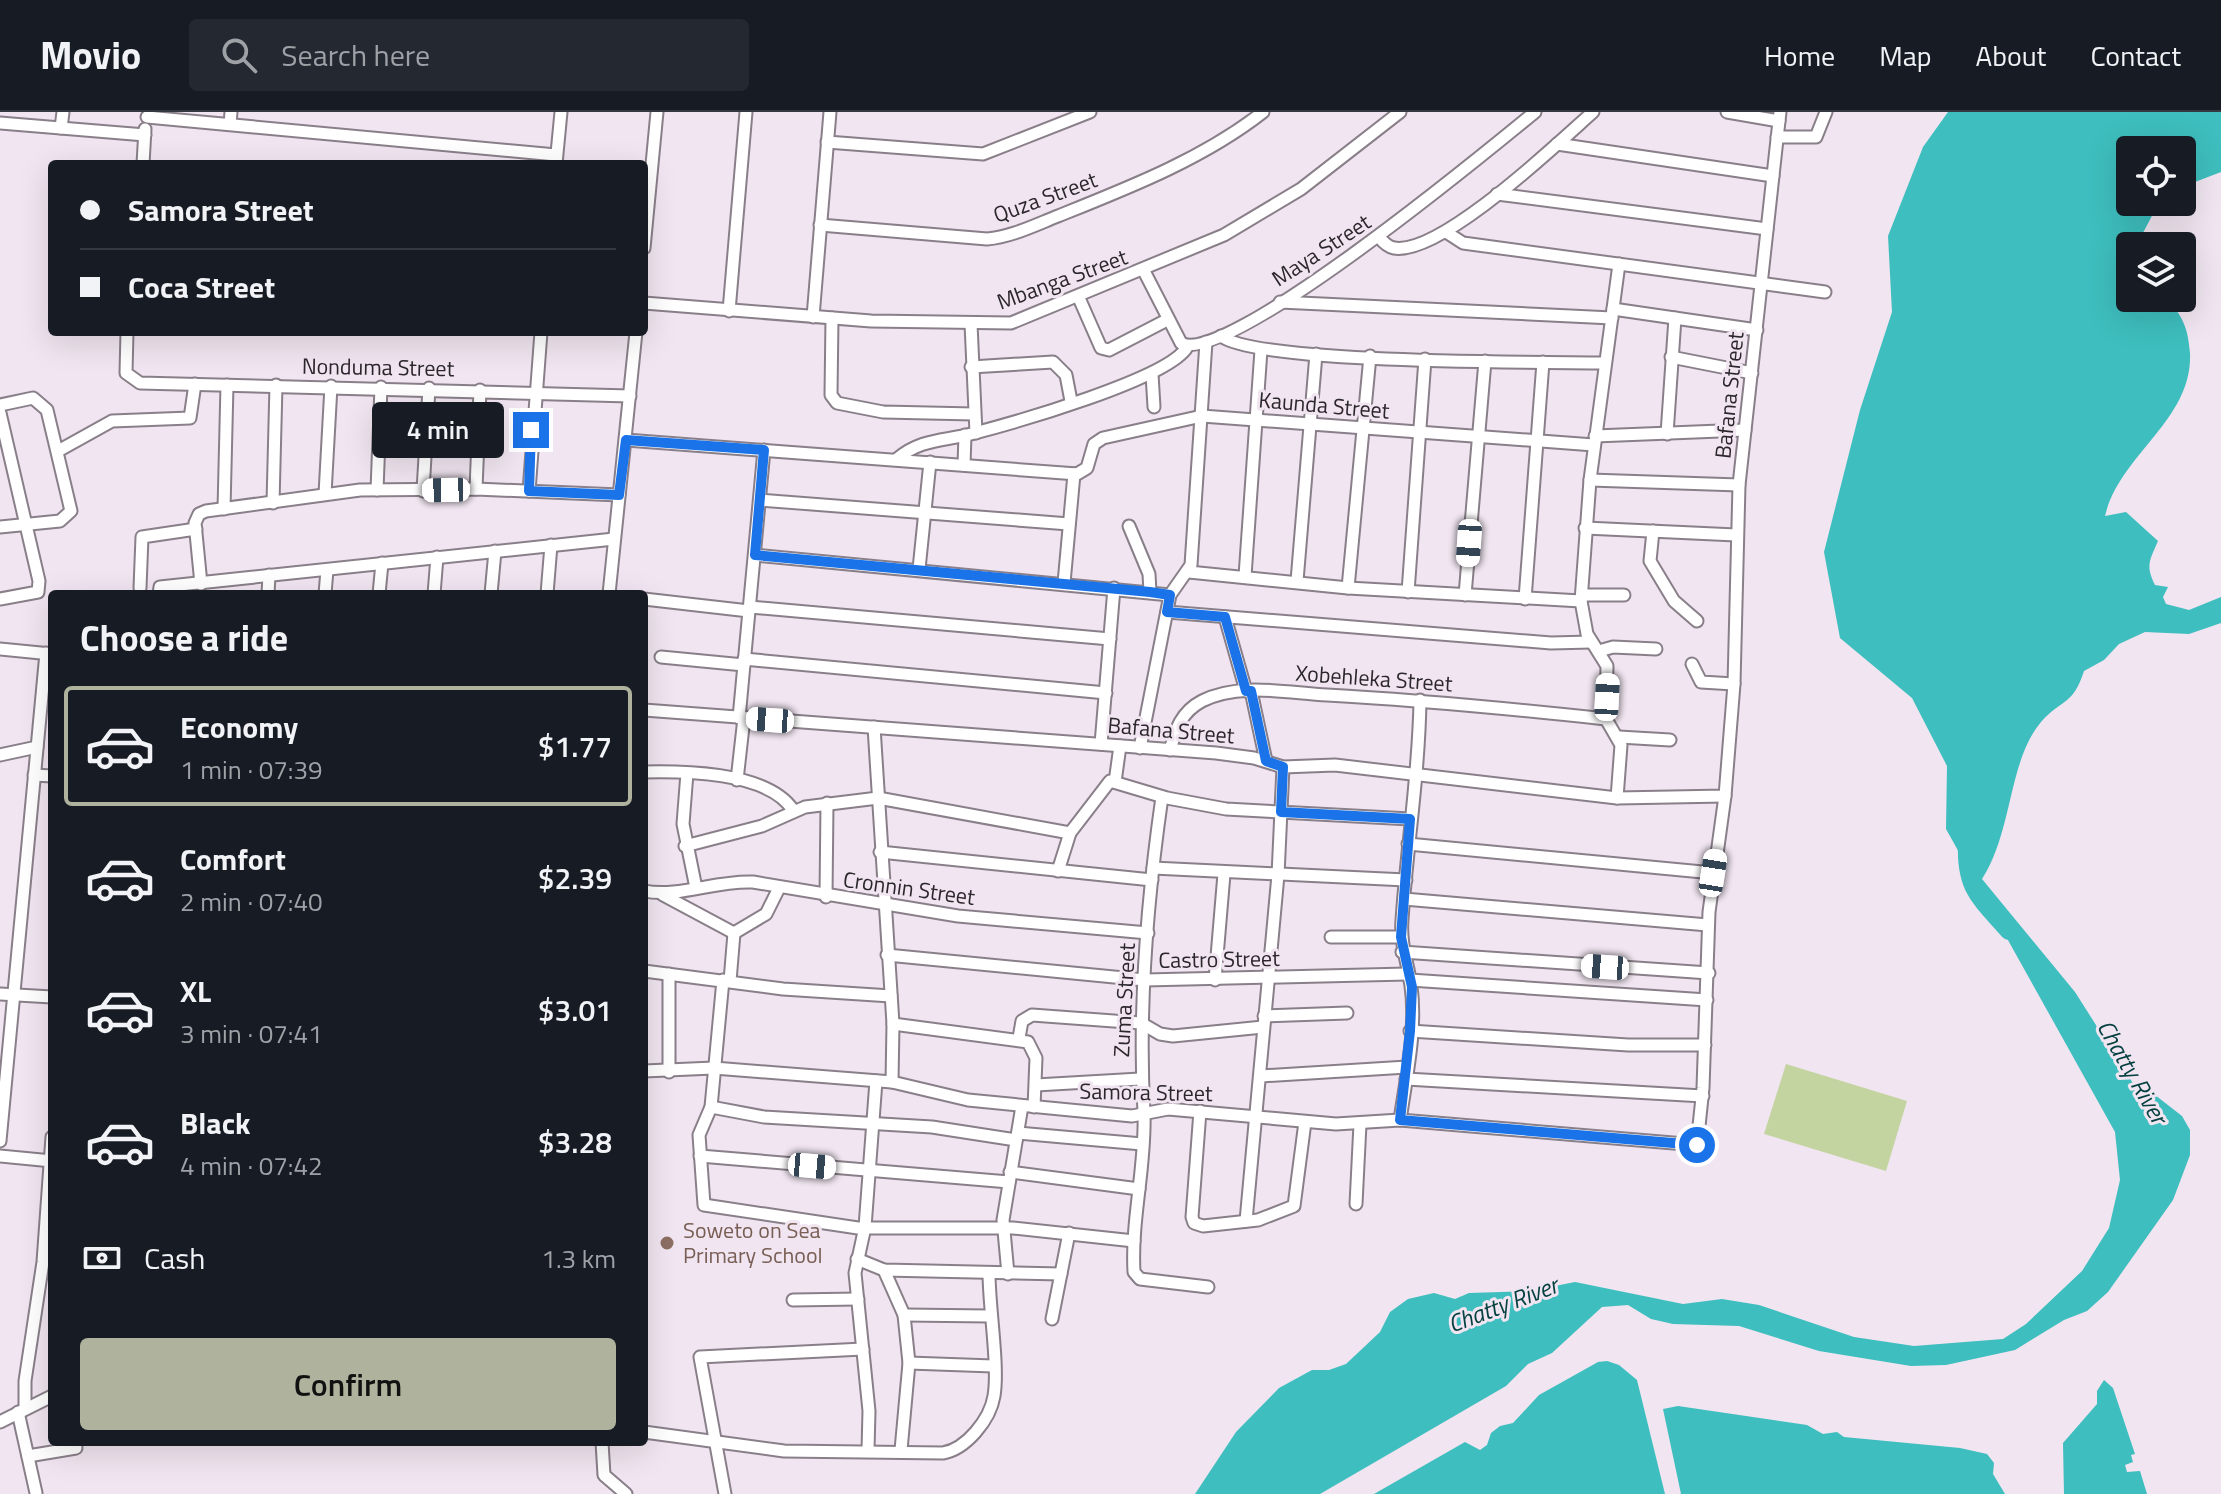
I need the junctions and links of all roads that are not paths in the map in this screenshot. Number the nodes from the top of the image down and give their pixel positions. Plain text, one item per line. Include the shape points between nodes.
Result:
1 (63, 112) edge
2 (561, 112) edge
3 (657, 112) edge
4 (746, 112) edge
5 (830, 112) edge
6 (1090, 112) edge
7 (1263, 112) edge
8 (1399, 112) edge
9 (1535, 112) edge
10 (1593, 112) edge
11 (1727, 112) edge
12 (1826, 112) edge
13 (147, 115) edge
14 (1779, 116) edge
15 (230, 118) edge
16 (0, 123) edge
17 (61, 128) junction
18 (145, 135) junction
19 (1777, 137) junction
20 (827, 142) junction
21 (1557, 144) junction
22 (556, 159) edge
23 (143, 160) edge
24 (1773, 176) junction
25 (1497, 194) junction
26 (648, 206) edge
27 (820, 225) junction
28 (1767, 229) junction
29 (1446, 232) junction
30 (1379, 237) junction
31 (1619, 264) junction
32 (1144, 271) junction
33 (1761, 285) junction
34 (1825, 292) dead end
35 (1079, 298) junction
36 (1280, 302) junction
37 (648, 303) edge
38 (729, 311) junction
39 (1613, 314) junction
40 (813, 317) junction
41 (832, 318) junction
42 (1675, 318) junction
43 (1167, 320) junction
44 (971, 324) junction
45 (1757, 330) junction
46 (127, 336) edge
47 (541, 336) edge
48 (636, 336) edge
49 (1221, 336) junction
50 (1206, 342) junction
51 (1187, 347) junction
52 (1261, 350) junction
53 (1316, 354) junction
54 (1370, 356) junction
55 (1671, 357) junction
56 (1425, 359) junction
57 (1485, 361) junction
58 (1543, 362) junction
59 (1603, 363) junction
60 (971, 367) junction
61 (1752, 373) junction
62 (1152, 374) junction
63 (195, 384) junction
64 (227, 385) junction
65 (276, 385) junction
66 (331, 386) junction
67 (381, 387) junction
68 (429, 388) junction
69 (480, 390) junction
70 (535, 392) junction
71 (630, 396) junction
72 (1071, 401) junction
73 (0, 405) edge
74 (1154, 407) dead end
75 (0, 413) edge
76 (974, 414) junction
77 (1202, 416) junction
78 (1257, 420) junction
79 (1309, 423) junction
80 (1364, 428) junction
81 (1745, 430) junction
82 (1420, 433) junction
83 (970, 434) junction
84 (1667, 434) junction
85 (1477, 437) junction
86 (626, 440) junction
87 (1536, 441) junction
88 (1594, 441) junction
89 (764, 450) junction
90 (58, 451) junction
91 (897, 459) junction
92 (930, 462) junction
93 (964, 465) junction
94 (1074, 474) junction
95 (1590, 480) junction
96 (1739, 485) junction
97 (476, 489) junction
98 (377, 490) junction
99 (423, 491) junction
100 (529, 491) junction
101 (325, 494) junction
102 (619, 495) junction
103 (760, 500) junction
104 (273, 503) junction
105 (224, 509) junction
106 (925, 515) junction
107 (197, 522) junction
108 (25, 523) junction
109 (1069, 524) junction
110 (1129, 526) dead end
111 (0, 527) edge
112 (1585, 528) junction
113 (1653, 531) junction
114 (1736, 535) junction
115 (614, 539) junction
116 (551, 545) junction
117 (495, 551) junction
118 (755, 555) junction
119 (437, 557) junction
120 (382, 563) junction
121 (919, 569) junction
122 (327, 570) junction
123 (1189, 572) junction
124 (269, 575) junction
125 (1245, 576) junction
126 (1297, 581) junction
127 (1064, 583) junction
128 (208, 587) edge
129 (140, 588) dead end
130 (1114, 588) junction
131 (1348, 588) junction
132 (160, 590) edge
133 (268, 590) edge
134 (325, 590) edge
135 (379, 590) edge
136 (434, 590) edge
137 (491, 590) edge
138 (547, 590) edge
139 (609, 590) edge
140 (1150, 592) junction
141 (1408, 592) junction
142 (1170, 595) junction
143 (1465, 595) junction
144 (1624, 595) dead end
145 (1582, 598) junction
146 (0, 599) edge
147 (648, 599) edge
148 (1525, 599) junction
149 (750, 609) junction
150 (1167, 612) junction
151 (1225, 617) junction
152 (1697, 621) dead end
153 (1110, 639) junction
154 (1595, 646) junction
155 (0, 649) edge
156 (1656, 649) dead end
157 (48, 654) edge
158 (661, 657) dead end
159 (48, 662) edge
160 (744, 662) junction
161 (1692, 664) dead end
162 (1734, 684) junction
163 (1248, 691) junction
164 (1106, 693) junction
165 (1420, 700) junction
166 (648, 710) edge
167 (741, 718) junction
168 (1606, 719) junction
169 (874, 727) junction
170 (1619, 737) junction
171 (1670, 740) dead end
172 (1101, 744) junction
173 (1120, 746) junction
174 (37, 747) junction
175 (1140, 748) junction
176 (1170, 750) junction
177 (0, 755) edge
178 (1266, 761) junction
179 (1283, 767) junction
180 (648, 772) edge
181 (687, 773) junction
182 (34, 775) junction
183 (48, 776) edge
184 (1418, 777) junction
185 (737, 780) junction
186 (1115, 782) junction
187 (1725, 796) junction
188 (1162, 797) junction
189 (878, 798) junction
190 (1617, 798) junction
191 (827, 803) junction
192 (793, 810) junction
193 (1281, 812) junction
194 (1410, 819) junction
195 (1070, 833) junction
196 (1408, 844) junction
197 (685, 846) junction
198 (880, 852) junction
199 (1058, 871) junction
200 (1713, 873) junction
201 (1152, 874) junction
202 (1224, 874) junction
203 (1278, 875) junction
204 (1406, 880) junction
205 (696, 888) junction
206 (779, 888) junction
207 (648, 892) edge
208 (663, 895) junction
209 (826, 897) junction
210 (1404, 899) junction
211 (885, 904) junction
212 (1708, 925) junction
213 (734, 933) junction
214 (1148, 933) junction
215 (1331, 937) dead end
216 (1401, 937) junction
217 (1402, 952) junction
218 (887, 955) junction
219 (648, 971) edge
220 (1709, 973) junction
221 (669, 974) junction
222 (1409, 977) junction
223 (1268, 979) junction
224 (726, 980) junction
225 (1145, 980) junction
226 (1215, 980) junction
227 (0, 994) edge
228 (15, 994) junction
229 (891, 996) junction
230 (48, 997) edge
231 (1707, 1000) junction
232 (1347, 1013) dead end
233 (1264, 1022) junction
234 (1141, 1023) junction
235 (893, 1024) junction
236 (1410, 1031) junction
237 (1019, 1038) junction
238 (1705, 1045) junction
239 (714, 1068) junction
240 (648, 1071) edge
241 (669, 1072) junction
242 (1406, 1073) junction
243 (1261, 1076) junction
244 (1140, 1079) junction
245 (876, 1081) junction
246 (892, 1082) junction
247 (1036, 1085) junction
248 (1703, 1096) junction
249 (1028, 1106) junction
250 (711, 1107) junction
251 (1200, 1111) junction
252 (1144, 1113) junction
253 (1256, 1117) junction
254 (1400, 1120) junction
255 (1305, 1122) junction
256 (1360, 1124) junction
257 (870, 1125) junction
258 (1017, 1136) junction
259 (0, 1141) edge
260 (1142, 1144) junction
261 (0, 1156) edge
262 (700, 1156) junction
263 (48, 1161) edge
264 (868, 1171) junction
265 (1010, 1177) junction
266 (1139, 1189) junction
267 (48, 1199) edge
268 (1356, 1204) dead end
269 (1246, 1221) junction
270 (865, 1227) junction
271 (1004, 1229) junction
272 (1069, 1233) junction
273 (1134, 1241) junction
274 (857, 1259) junction
275 (884, 1270) junction
276 (989, 1273) junction
277 (1008, 1274) junction
278 (1061, 1274) junction
279 (1208, 1287) dead end
280 (858, 1299) junction
281 (793, 1300) dead end
282 (904, 1315) junction
283 (989, 1316) junction
284 (1052, 1319) dead end
285 (863, 1349) junction
286 (909, 1363) junction
287 (993, 1366) junction
288 (48, 1398) edge
289 (22, 1410) junction
290 (0, 1422) edge
291 (648, 1433) edge
292 (713, 1443) junction
293 (76, 1446) edge
294 (602, 1446) edge
295 (868, 1450) junction
296 (901, 1450) junction
297 (28, 1456) junction
298 (36, 1493) edge
299 (626, 1494) edge
300 (725, 1494) edge

1 - 17 street
2 - 22 street
3 - 26 street
4 - 38 street
5 - 20 street
6 - 20 street via 983,154
7 - 27 street, Quza Street via 1180,162 1006,236
8 - 32 street, Mbanga Street via 1332,167 1254,218
9 - 30 street, Maya Street
10 - 21 street
11 - 14 street
12 - 19 street via 1816,137
13 - 15 street
13 - 18 street
14 - 19 street, Bafana Street
15 - 22 street
16 - 17 street
17 - 18 street
18 - 23 street
19 - 24 street, Bafana Street
20 - 27 street
21 - 24 street
21 - 25 street
24 - 28 street, Bafana Street
25 - 28 street
25 - 29 street
27 - 40 street
28 - 33 street, Bafana Street
29 - 30 street via 1399,248
29 - 31 street via 1463,243
30 - 36 street, Maya Street
31 - 33 street
31 - 39 street
32 - 35 street, Mbanga Street
32 - 43 street
33 - 34 street
33 - 45 street, Bafana Street
35 - 43 street via 1101,348 1109,350
35 - 44 street, Mbanga Street via 1011,323
36 - 39 street
36 - 49 street, Maya Street
37 - 38 street, Mbanga Street
38 - 40 street, Mbanga Street
39 - 42 street
39 - 59 street
40 - 41 street, Mbanga Street
41 - 44 street, Mbanga Street
41 - 76 street via 833,400 883,412
42 - 45 street
42 - 55 street
43 - 51 street
44 - 60 street
45 - 61 street, Bafana Street
46 - 63 street, Nonduma Street via 127,376 140,383
47 - 70 street
48 - 71 street
49 - 50 street, Maya Street
49 - 52 street
50 - 51 street, Maya Street
50 - 77 street
51 - 62 street via 1177,360
52 - 53 street
52 - 78 street
53 - 54 street
53 - 79 street
54 - 56 street
54 - 80 street
55 - 61 street
55 - 84 street
56 - 57 street
56 - 82 street
57 - 58 street
57 - 85 street
58 - 59 street
58 - 87 street
59 - 88 street
60 - 72 street via 1053,362 1066,375
60 - 76 street
61 - 81 street, Bafana Street
62 - 72 street
62 - 74 street
63 - 64 street, Nonduma Street
63 - 90 street via 190,418 112,421
64 - 65 street, Nonduma Street
64 - 105 street
65 - 66 street, Nonduma Street
65 - 104 street
66 - 67 street, Nonduma Street
66 - 101 street
67 - 68 street, Nonduma Street
67 - 98 street
68 - 69 street, Nonduma Street
68 - 99 street
69 - 70 street, Nonduma Street
69 - 97 street
70 - 71 street, Nonduma Street
70 - 100 street
71 - 86 street
72 - 83 street
73 - 90 street via 40,400
75 - 108 street
76 - 83 street
77 - 78 street, Kaunda Street
77 - 94 street, Kaunda Street via 1103,438 1094,444 1087,468
77 - 123 street
78 - 79 street, Kaunda Street
78 - 125 street
79 - 80 street, Kaunda Street
79 - 126 street
80 - 82 street, Kaunda Street
80 - 131 street
81 - 84 street, Kaunda Street
81 - 96 street, Bafana Street
82 - 85 street, Kaunda Street
82 - 141 street
83 - 91 street via 915,445
83 - 93 street
84 - 88 street, Kaunda Street
85 - 87 street, Kaunda Street
85 - 143 street
86 - 89 street
86 - 102 street
87 - 88 street, Kaunda Street
87 - 148 street
88 - 95 street
89 - 91 street
89 - 103 street
90 - 108 street via 69,515 60,521
91 - 92 street
92 - 93 street
92 - 106 street
93 - 94 street
94 - 109 street
95 - 96 street
95 - 112 street
96 - 114 street, Bafana Street
97 - 99 street
97 - 100 street
98 - 99 street
98 - 101 street
100 - 102 street
101 - 104 street
102 - 115 street
103 - 106 street
103 - 118 street
104 - 105 street
105 - 107 street
106 - 109 street
106 - 121 street
107 - 128 street
107 - 129 street via 142,537
108 - 111 street
108 - 146 street via 37,563 38,592
109 - 127 street
110 - 140 street via 1149,574
112 - 113 street
112 - 145 street
113 - 114 street
113 - 152 street via 1650,561 1674,601
114 - 162 street, Bafana Street
115 - 116 street
115 - 139 street
116 - 117 street
116 - 138 street
117 - 119 street
117 - 137 street
118 - 121 street
118 - 149 street
119 - 120 street
119 - 136 street
120 - 122 street
120 - 135 street
121 - 127 street
122 - 124 street
122 - 134 street
123 - 125 street
123 - 142 street
124 - 128 street
124 - 133 street
125 - 126 street
126 - 131 street
127 - 130 street
128 - 132 street
130 - 140 street
130 - 153 street
131 - 141 street
140 - 142 street
141 - 143 street
142 - 150 street
143 - 148 street
144 - 145 street
145 - 148 street
145 - 154 street
147 - 149 street
149 - 153 street
149 - 160 street
150 - 151 street
150 - 175 street
151 - 154 street
151 - 163 street
153 - 164 street
154 - 156 street
154 - 168 street via 1608,676
155 - 157 street
158 - 160 street
159 - 174 street
160 - 164 street
160 - 167 street
161 - 162 street via 1701,682
162 - 187 street, Bafana Street
163 - 165 street, Xobehleka Street
163 - 176 street, Xobehleka Street via 1214,696 1188,711
163 - 178 street
164 - 172 street
165 - 168 street, Xobehleka Street
165 - 184 street
166 - 167 street, Bafana Street
167 - 169 street, Bafana Street
167 - 185 street
168 - 170 street
169 - 172 street, Bafana Street
169 - 189 street
170 - 171 street
170 - 190 street via 1623,754
172 - 173 street, Bafana Street
173 - 175 street, Bafana Street
173 - 186 street
174 - 177 street
174 - 182 street
175 - 176 street, Bafana Street
176 - 178 street, Bafana Street
178 - 179 street, Bafana Street
179 - 184 street, Bafana Street via 1335,765
179 - 193 street
180 - 181 street
181 - 185 street
181 - 197 street
182 - 183 street
182 - 228 street
184 - 190 street, Bafana Street
184 - 194 street
185 - 192 street via 778,793
186 - 188 street
186 - 195 street via 1105,784
187 - 190 street, Bafana Street
187 - 200 street
188 - 193 street
188 - 201 street, Zuma Street
189 - 191 street
189 - 195 street
189 - 198 street
191 - 192 street
191 - 209 street
192 - 197 street via 762,826
193 - 194 street
193 - 203 street
194 - 196 street
195 - 199 street
196 - 200 street
196 - 204 street
197 - 205 street
198 - 199 street
198 - 211 street
199 - 201 street
200 - 212 street
201 - 202 street
201 - 214 street, Zuma Street
202 - 203 street
202 - 226 street
203 - 204 street
203 - 223 street
204 - 210 street
205 - 206 street, Cronnin Street via 747,882
205 - 208 street, Cronnin Street
206 - 209 street, Cronnin Street
206 - 213 street via 766,914
207 - 208 street
208 - 213 street
209 - 211 street, Cronnin Street
210 - 212 street
210 - 216 street
211 - 214 street, Cronnin Street
211 - 218 street
212 - 220 street
213 - 224 street
214 - 225 street, Zuma Street
215 - 216 street
216 - 217 street
217 - 220 street
217 - 222 street
218 - 225 street, Castro Street
218 - 229 street
219 - 221 street
220 - 231 street
221 - 224 street
221 - 241 street
222 - 223 street, Castro Street
222 - 231 street, Castro Street
222 - 236 street
223 - 226 street, Castro Street
223 - 233 street
224 - 229 street
224 - 239 street
225 - 226 street, Castro Street
225 - 234 street, Zuma Street
227 - 228 street
228 - 230 street
228 - 259 street
229 - 235 street
231 - 238 street
232 - 233 street
233 - 234 street via 1173,1036
233 - 243 street
234 - 237 street via 1026,1016
234 - 244 street, Zuma Street
235 - 237 street
235 - 246 street
236 - 238 street
236 - 242 street
237 - 247 street via 1035,1053
238 - 248 street
239 - 241 street, Samora Street
239 - 245 street, Samora Street
239 - 250 street
240 - 241 street, Samora Street
242 - 243 street
242 - 248 street
242 - 254 street
243 - 253 street
244 - 247 street
244 - 252 street, Zuma Street
245 - 246 street, Samora Street
245 - 257 street
246 - 249 street, Samora Street via 968,1100
247 - 249 street
248 - 254 street, Samora Street via 1697,1145
249 - 252 street, Samora Street
249 - 258 street
250 - 257 street
250 - 262 street via 699,1135
251 - 252 street, Samora Street
251 - 253 street, Samora Street
251 - 269 street via 1192,1221 1203,1226
252 - 260 street, Zuma Street
253 - 255 street, Samora Street
253 - 269 street
254 - 256 street, Samora Street
255 - 256 street, Samora Street
255 - 269 street via 1296,1203 1272,1217
256 - 268 street
257 - 258 street
257 - 264 street
258 - 260 street
258 - 265 street
260 - 266 street, Zuma Street
261 - 263 street
262 - 264 street
262 - 270 street via 704,1205
264 - 265 street
264 - 270 street
265 - 266 street
265 - 271 street
266 - 273 street, Zuma Street
267 - 289 street
270 - 271 street
270 - 274 street
271 - 272 street
271 - 277 street
272 - 273 street
272 - 278 street
273 - 279 street, Zuma Street via 1134,1272 1140,1279
274 - 275 street
274 - 280 street
275 - 276 street
275 - 282 street
276 - 277 street
276 - 283 street
277 - 278 street
278 - 284 street
280 - 281 street
280 - 285 street
282 - 283 street
282 - 286 street
283 - 287 street
285 - 292 street via 700,1357
285 - 295 street
286 - 287 street
286 - 296 street
287 - 296 street via 991,1406 964,1444 943,1453
288 - 289 street
289 - 290 street
289 - 297 street
291 - 292 street
292 - 295 street via 784,1451
292 - 300 street
293 - 297 street
294 - 299 street via 604,1475
295 - 296 street
297 - 298 street

